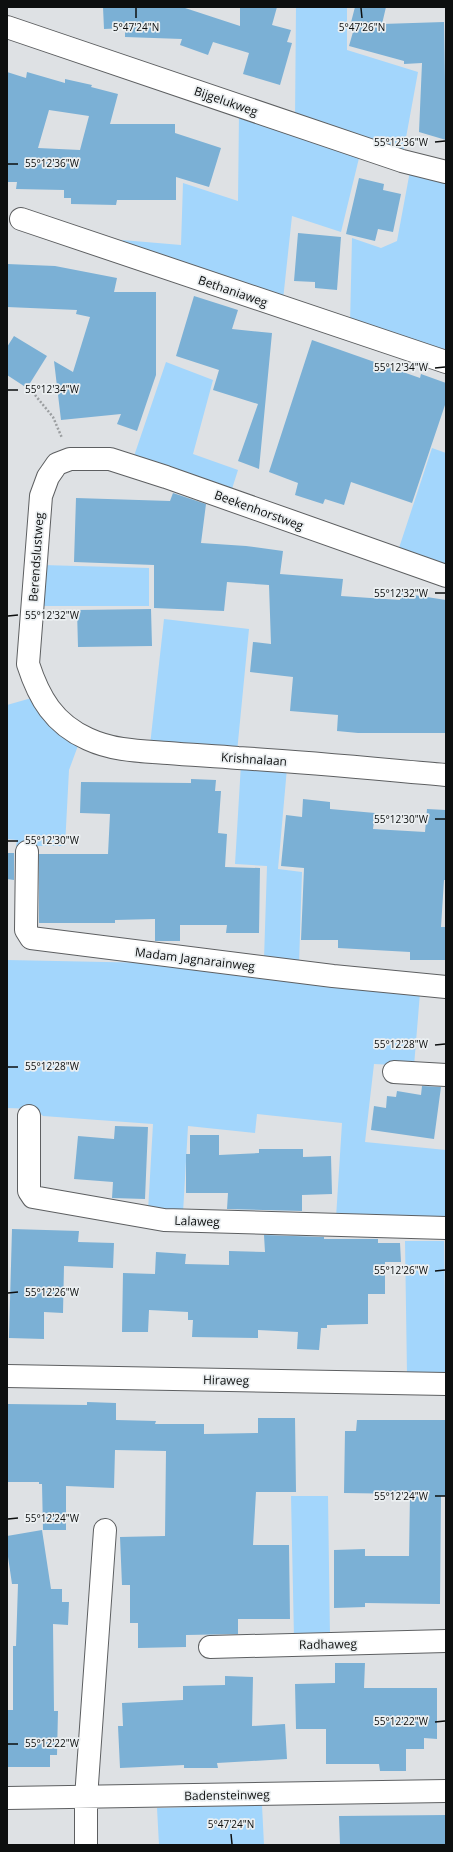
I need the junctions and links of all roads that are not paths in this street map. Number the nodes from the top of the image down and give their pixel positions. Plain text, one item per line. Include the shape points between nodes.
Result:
1 (7, 27) edge
2 (446, 172) edge
3 (21, 219) dead end
4 (446, 362) edge
5 (70, 459) joint
6 (446, 576) edge
7 (67, 727) joint
8 (446, 775) edge
9 (27, 852) dead end
10 (446, 987) edge
11 (394, 1072) dead end
12 (446, 1075) edge
13 (29, 1116) dead end
14 (446, 1228) edge
15 (7, 1376) edge
16 (446, 1384) edge
17 (105, 1530) dead end
18 (446, 1641) edge
19 (210, 1647) dead end
20 (446, 1791) edge
21 (7, 1798) edge
22 (86, 1798) junction
23 (86, 1845) edge

1 - 2 street, Bijgelukweg via 402,161
3 - 4 street, Bethaniaweg
5 - 6 street, Beekenhorstweg via 110,459
5 - 7 street, Berendslustweg via 58,464 48,477 41,496 28,664 36,687 48,708
7 - 8 street, Krishnalaan via 107,747 127,750
9 - 10 street, Madam Jagnarainweg via 26,930 31,938
11 - 12 street
13 - 14 street, Lalaweg via 29,1191 33,1197 164,1220
15 - 16 street, Hiraweg
17 - 22 street
18 - 19 street, Radhaweg
20 - 22 street, Badensteinweg
21 - 22 street, Badensteinweg
22 - 23 street

